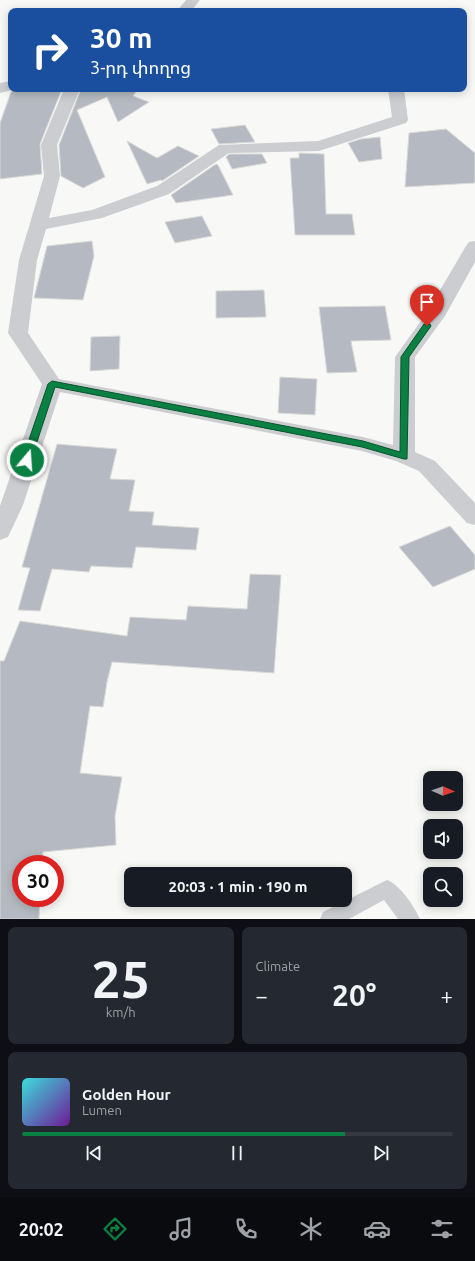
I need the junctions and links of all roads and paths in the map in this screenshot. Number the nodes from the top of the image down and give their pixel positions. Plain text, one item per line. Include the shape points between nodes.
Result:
1 (193, 0) edge
2 (186, 8) edge
3 (66, 92) edge
4 (396, 92) edge
5 (39, 225) junction
6 (475, 246) edge
7 (52, 384) junction
8 (404, 456) junction
9 (475, 517) edge
10 (2, 519) edge
11 (330, 919) edge
12 (410, 919) edge

1 - 2 street
3 - 5 street via 49,145 52,176
4 - 5 street via 400,120 319,146 226,148 163,190 96,214
5 - 7 street via 28,260 18,333
6 - 8 street via 435,316 405,357
7 - 8 street via 363,444
7 - 10 street
8 - 9 street via 427,466
11 - 12 lane via 387,889

